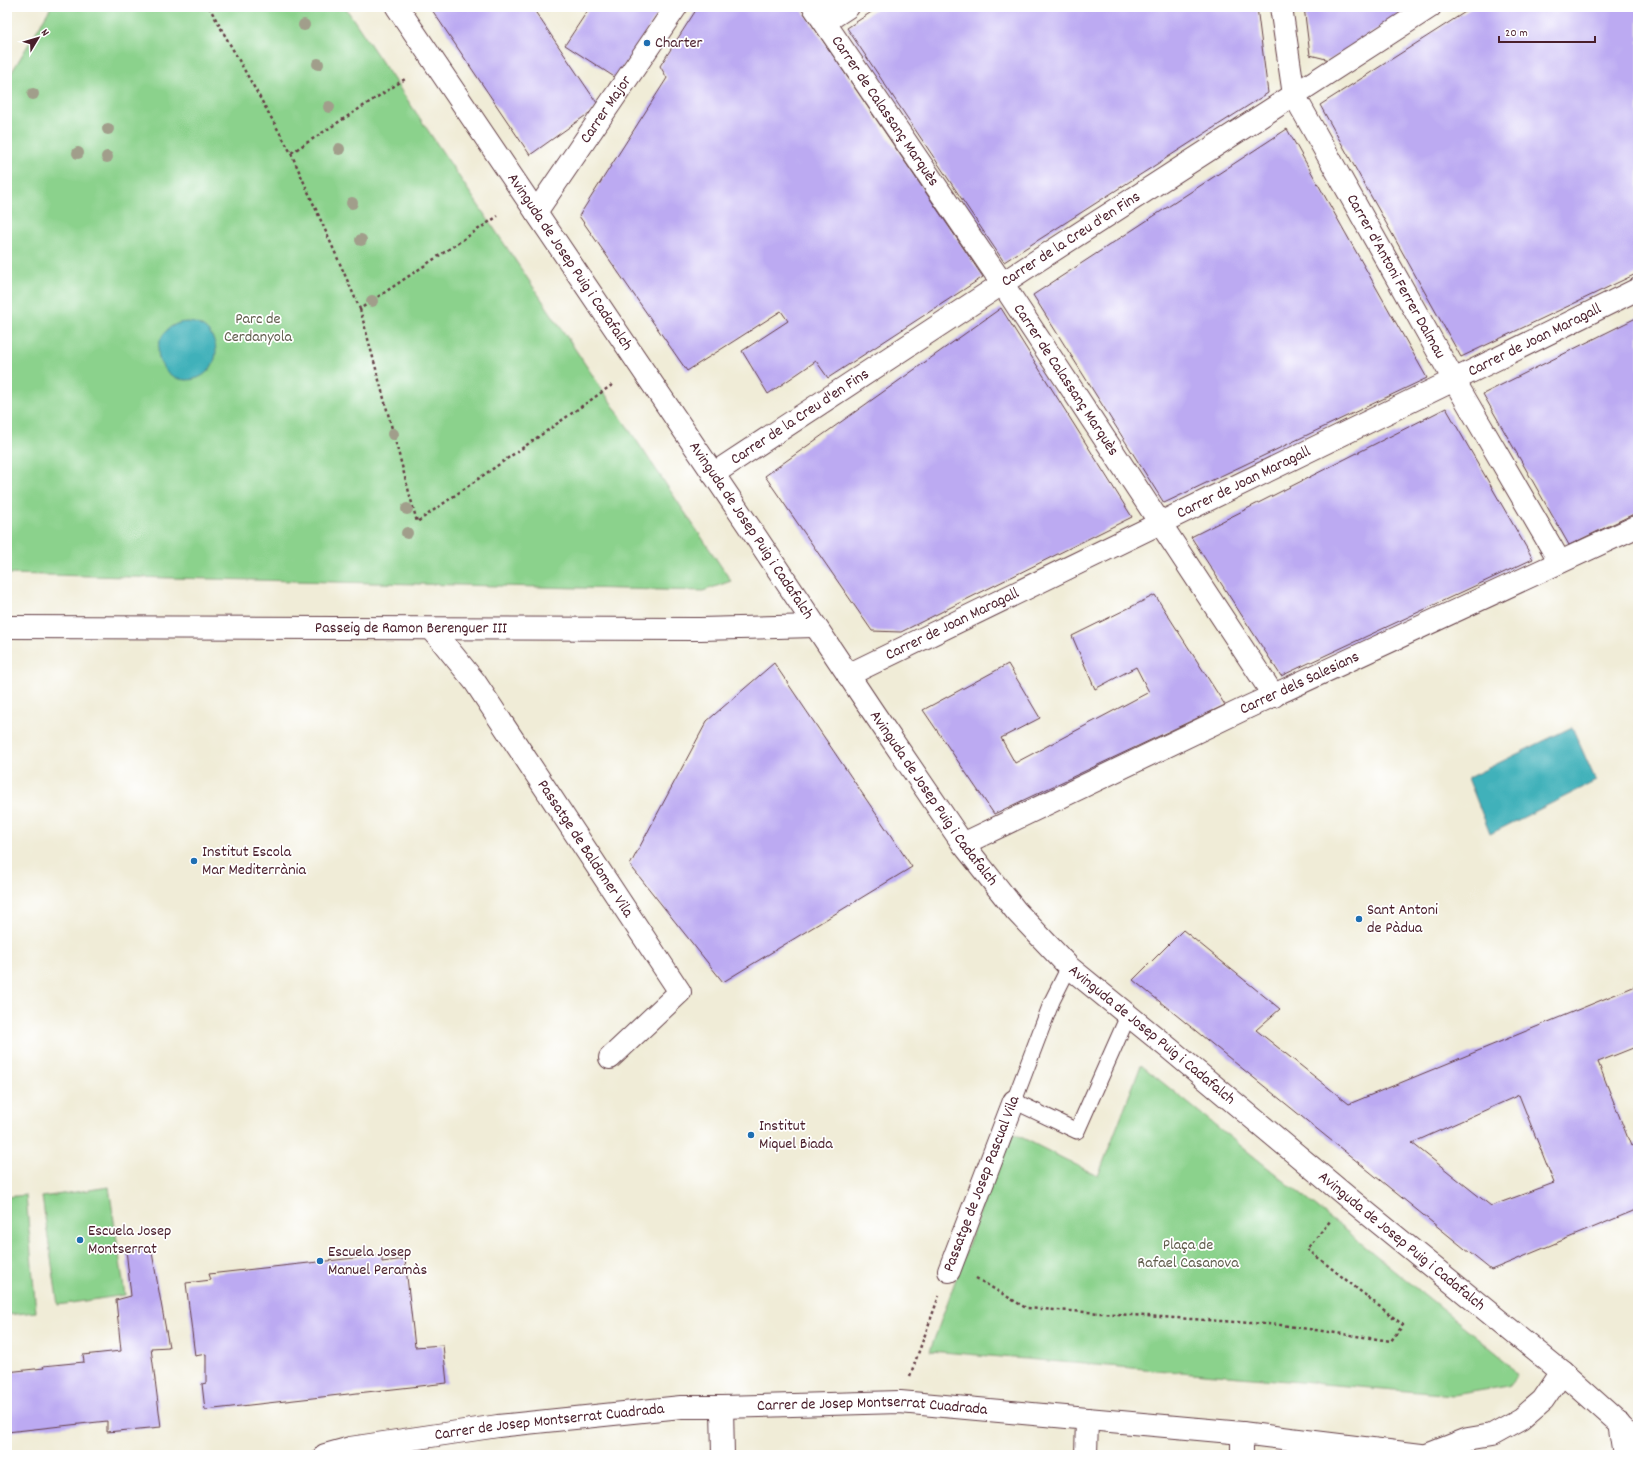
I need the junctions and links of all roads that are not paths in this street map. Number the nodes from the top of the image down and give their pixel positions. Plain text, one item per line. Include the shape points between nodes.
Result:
1 (397, 7) edge
2 (676, 7) edge
3 (848, 7) edge
4 (1281, 7) edge
5 (1430, 7) edge
6 (820, 15) edge
7 (1294, 94) junction
8 (536, 212) junction
9 (1002, 283) junction
10 (1638, 289) edge
11 (1454, 380) junction
12 (713, 474) junction
13 (1160, 522) junction
14 (1638, 526) edge
15 (1560, 562) junction
16 (815, 626) junction
17 (7, 627) edge
18 (432, 629) junction
19 (848, 675) junction
20 (1274, 696) junction
21 (963, 844) junction
22 (1069, 968) junction
23 (1128, 1016) junction
24 (610, 1058) dead end
25 (1014, 1101) junction
26 (950, 1267) road end
27 (1562, 1372) junction
28 (722, 1407) junction
29 (1087, 1419) junction
30 (1619, 1422) junction
31 (1242, 1433) junction
32 (1638, 1440) edge
33 (325, 1455) edge
34 (723, 1455) edge
35 (1086, 1455) edge
36 (1242, 1455) edge
37 (1421, 1455) edge
38 (1427, 1455) edge
39 (1624, 1455) edge

1 - 8 street, Avinguda de Josep Puig i Cadafalch
2 - 8 street, Carrer Major
3 - 6 street
4 - 7 street
5 - 7 street, Carrer de la Creu d'en Fins
6 - 9 street, Carrer de Calassanç Marquès
7 - 9 street, Carrer de la Creu d'en Fins
7 - 11 street, Carrer d'Antoni Ferrer Dalmau
8 - 12 street, Avinguda de Josep Puig i Cadafalch
9 - 12 street, Carrer de la Creu d'en Fins
9 - 13 street, Carrer de Calassanç Marquès
10 - 11 street, Carrer de Joan Maragall
11 - 13 street, Carrer de Joan Maragall
11 - 15 street, Carrer d'Antoni Ferrer Dalmau
12 - 16 street, Avinguda de Josep Puig i Cadafalch
13 - 19 street, Carrer de Joan Maragall
13 - 20 street, Carrer de Calassanç Marquès
14 - 15 street, Carrer dels Salesians
15 - 20 street, Carrer dels Salesians
16 - 18 street, Passeig de Ramon Berenguer III via 700,629
16 - 19 street, Avinguda de Josep Puig i Cadafalch
17 - 18 street, Passeig de Ramon Berenguer III
18 - 24 street, Passatge de Baldomer Vila via 475,682 680,992
19 - 21 street, Avinguda de Josep Puig i Cadafalch
20 - 21 street, Carrer dels Salesians
21 - 22 street, Avinguda de Josep Puig i Cadafalch via 1016,911
22 - 23 street, Avinguda de Josep Puig i Cadafalch
22 - 25 lane, Passatge de Josep Pascual Vila via 1052,1001
23 - 25 lane via 1077,1131
23 - 27 street, Avinguda de Josep Puig i Cadafalch
25 - 26 street, Passatge de Josep Pascual Vila
27 - 30 street, Avinguda de Josep Puig i Cadafalch
27 - 38 street via 1543,1400 1521,1419 1492,1435 1468,1439
28 - 29 street, Carrer de Josep Montserrat Cuadrada via 900,1402
28 - 33 street, Carrer de Josep Montserrat Cuadrada via 681,1407 498,1426 350,1448
28 - 34 street
29 - 31 street, Carrer de Josep Montserrat Cuadrada
29 - 35 street
30 - 32 street, Avinguda de Josep Puig i Cadafalch
30 - 39 street
31 - 36 street
31 - 37 street, Carrer de Josep Montserrat Cuadrada

